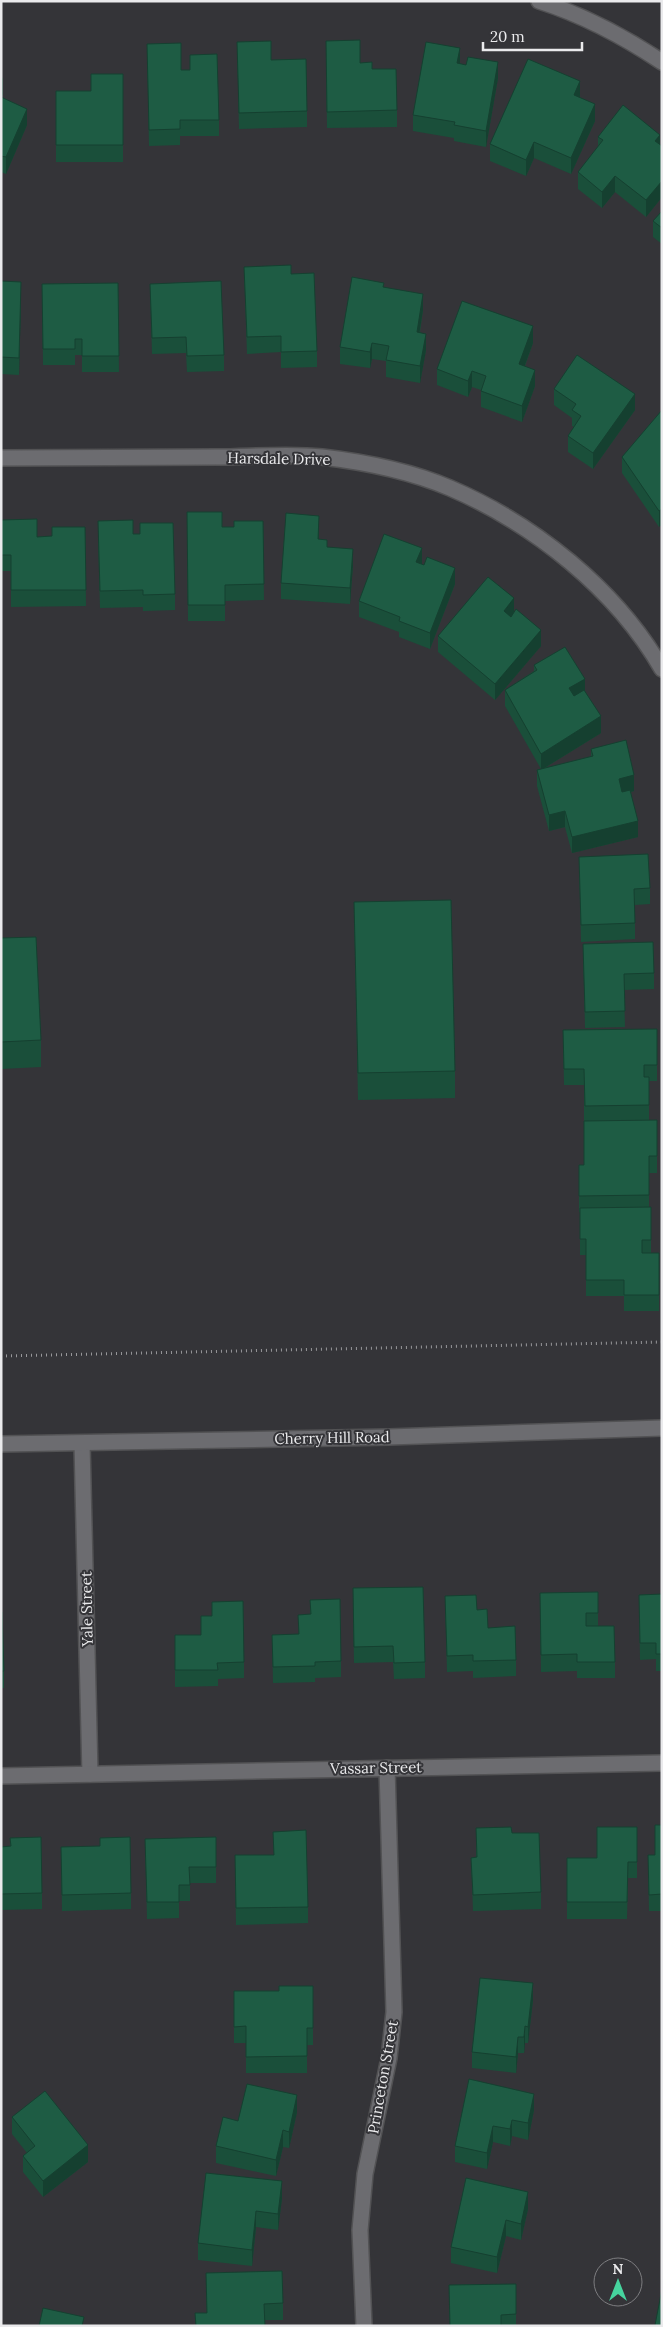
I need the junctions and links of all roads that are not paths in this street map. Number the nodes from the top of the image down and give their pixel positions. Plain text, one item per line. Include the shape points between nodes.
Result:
1 (539, 1) edge
2 (662, 62) edge
3 (1, 458) edge
4 (662, 669) edge
5 (662, 1428) edge
6 (1, 1444) edge
7 (82, 1444) junction
8 (662, 1762) edge
9 (388, 1768) junction
10 (90, 1774) junction
11 (1, 1776) edge
12 (364, 2326) edge

1 - 2 street via 567,10 630,40
3 - 4 street, Harsdale Drive via 320,457 386,468 449,488 509,518 563,556 612,602
5 - 7 street, Cherry Hill Road
6 - 7 street, Cherry Hill Road
7 - 10 street, Yale Street
8 - 9 street, Vassar Street
9 - 10 street, Vassar Street
9 - 12 street, Princeton Street via 394,2012 390,2058 366,2174 360,2230
10 - 11 street, Vassar Street

